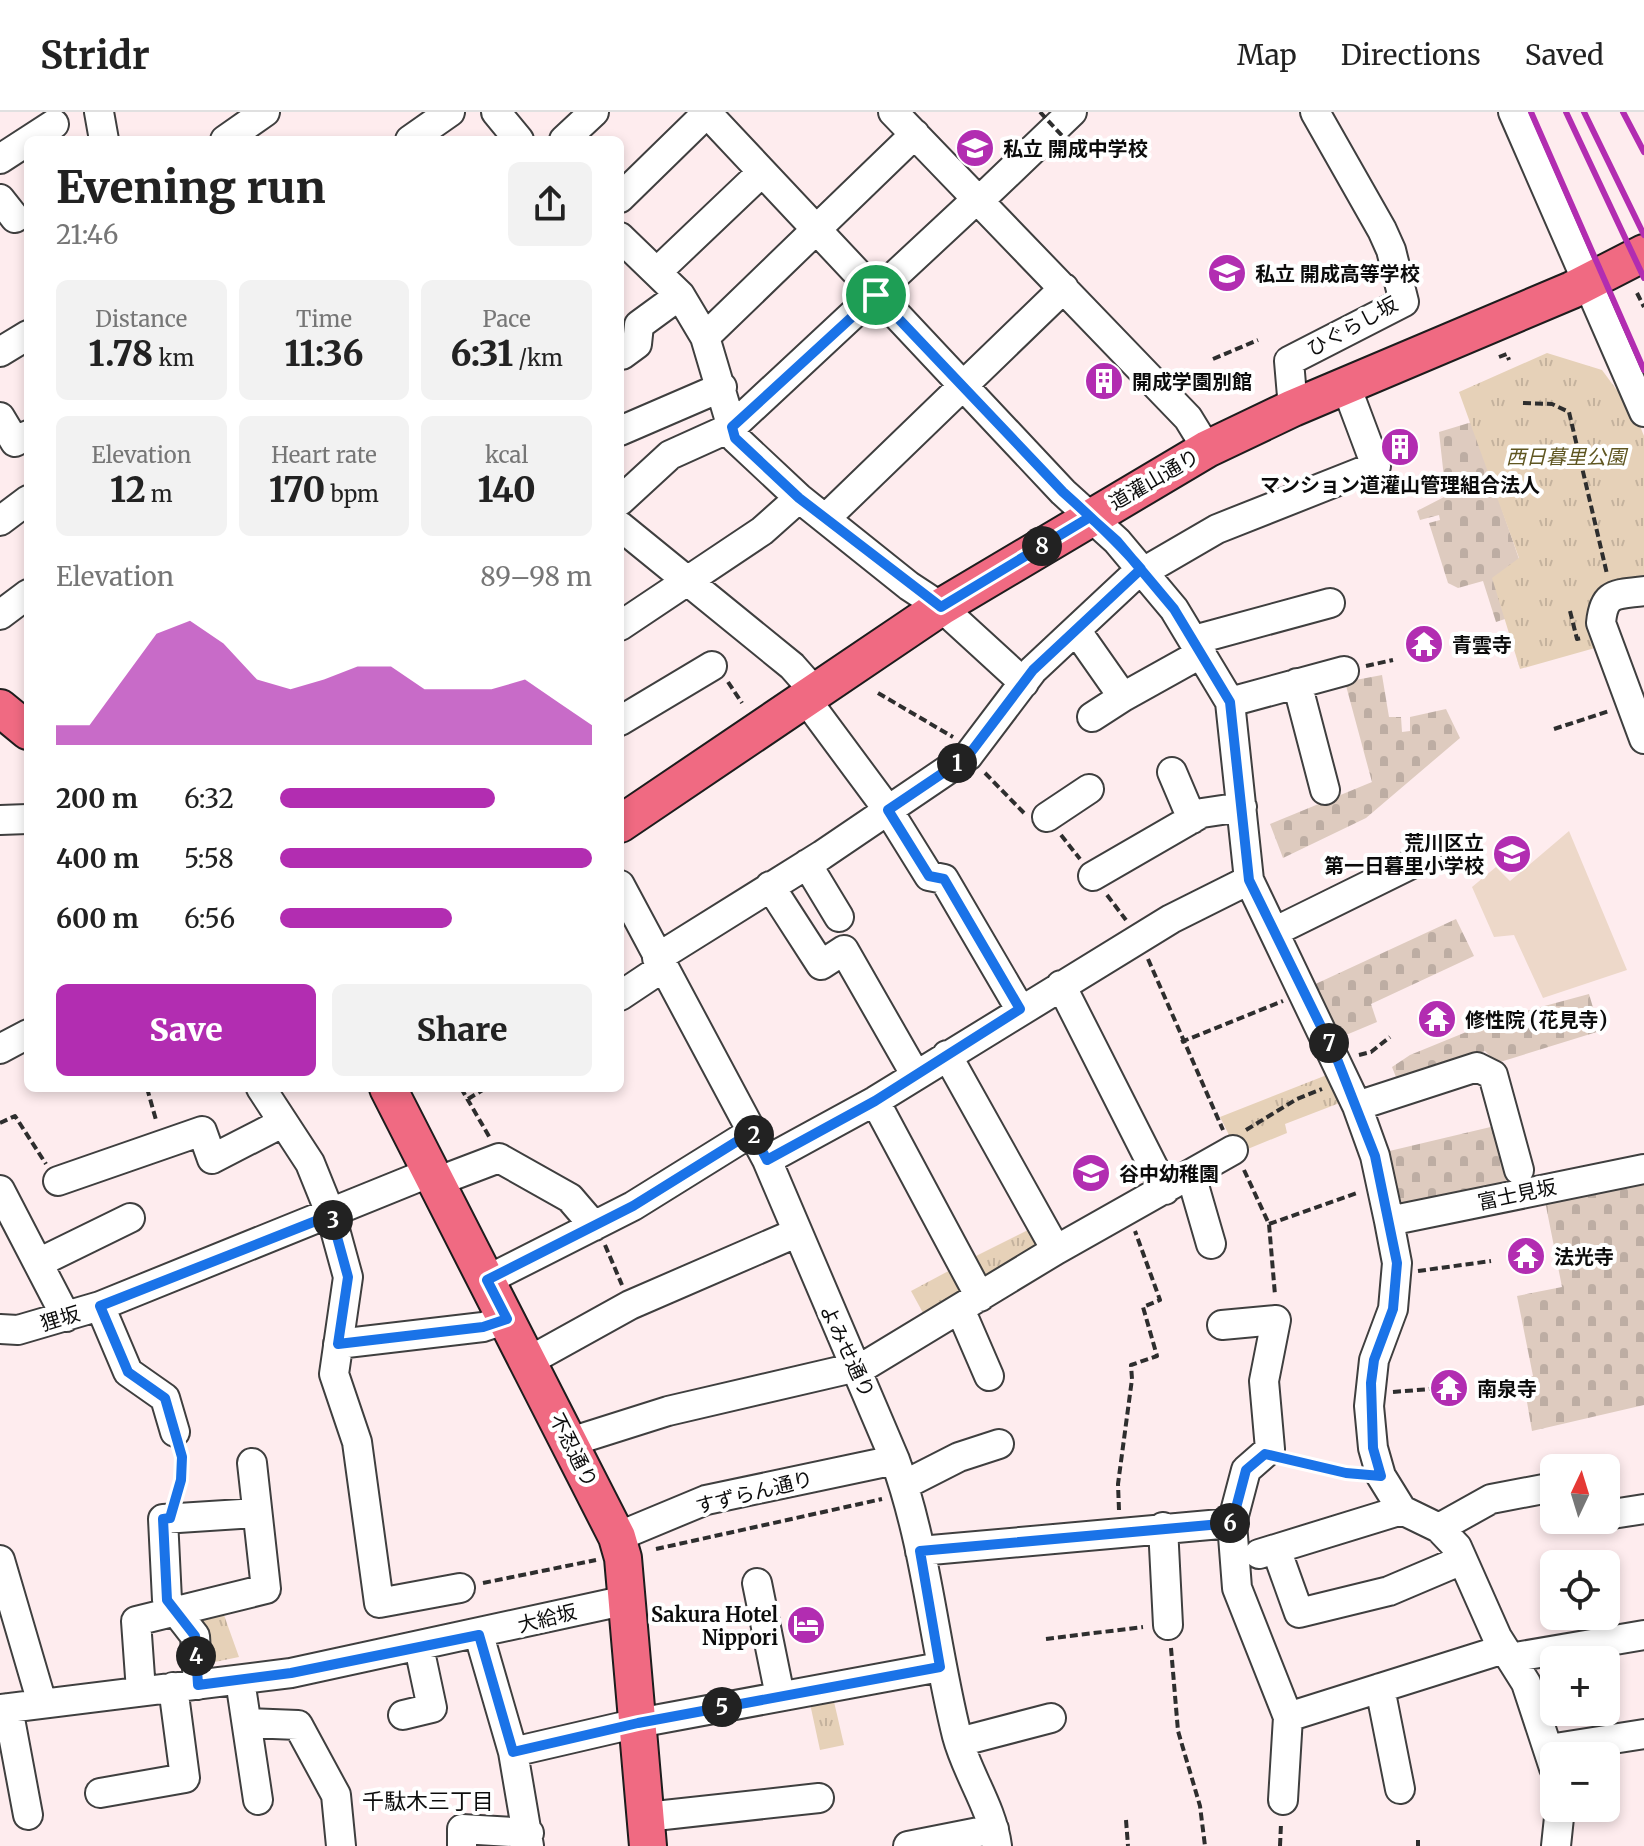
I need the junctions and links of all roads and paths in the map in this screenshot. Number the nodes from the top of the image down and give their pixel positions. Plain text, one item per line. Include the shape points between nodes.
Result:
1 (99, 112) edge
2 (450, 112) edge
3 (496, 112) edge
4 (594, 112) edge
5 (707, 112) edge
6 (893, 112) edge
7 (1040, 112) edge
8 (1072, 112) edge
9 (1315, 112) edge
10 (1513, 112) edge
11 (257, 115) edge
12 (56, 125) edge
13 (915, 134) junction
14 (38, 136) edge
15 (103, 136) edge
16 (230, 136) edge
17 (416, 136) edge
18 (516, 136) edge
19 (568, 136) edge
20 (1067, 141) dead end
21 (24, 144) edge
22 (0, 159) edge
23 (761, 173) junction
24 (624, 194) edge
25 (979, 199) junction
26 (816, 232) junction
27 (624, 248) edge
28 (1644, 253) edge
29 (658, 271) junction
30 (1586, 283) junction
31 (1064, 288) junction
32 (1637, 293) dead end
33 (680, 295) junction
34 (876, 295) junction
35 (1644, 307) edge
36 (24, 337) edge
37 (705, 337) junction
38 (1258, 340) dead end
39 (0, 352) edge
40 (624, 354) edge
41 (1499, 357) dead end
42 (1213, 359) dead end
43 (1509, 360) dead end
44 (964, 385) junction
45 (1346, 386) junction
46 (722, 387) junction
47 (1523, 403) dead end
48 (1293, 408) junction
49 (1644, 412) edge
50 (0, 417) edge
51 (732, 427) junction
52 (624, 429) edge
53 (24, 437) edge
54 (1207, 449) junction
55 (624, 497) edge
56 (799, 498) junction
57 (24, 503) edge
58 (1090, 517) junction
59 (826, 518) junction
60 (0, 521) edge
61 (624, 529) edge
62 (1142, 570) junction
63 (687, 584) junction
64 (1644, 591) edge
65 (1612, 596) junction
66 (24, 597) edge
67 (1330, 603) dead end
68 (941, 607) junction
69 (0, 615) edge
70 (624, 623) edge
71 (1076, 630) junction
72 (1198, 647) junction
73 (712, 666) dead end
74 (1344, 671) dead end
75 (1024, 683) junction
76 (1297, 683) junction
77 (810, 695) junction
78 (1123, 697) junction
79 (1230, 702) junction
80 (1631, 703) junction
81 (0, 708) edge
82 (1092, 717) dead end
83 (624, 719) edge
84 (24, 728) edge
85 (1554, 729) dead end
86 (1644, 739) edge
87 (1172, 772) dead end
88 (1089, 789) dead end
89 (1325, 790) dead end
90 (1242, 807) junction
91 (888, 810) junction
92 (1047, 817) dead end
93 (1192, 819) junction
94 (624, 821) edge
95 (1426, 857) dead end
96 (807, 864) junction
97 (1093, 876) dead end
98 (1249, 880) junction
99 (770, 886) junction
100 (624, 893) edge
101 (839, 917) dead end
102 (1274, 932) junction
103 (660, 963) junction
104 (1061, 985) junction
105 (624, 993) edge
106 (1304, 993) junction
107 (1020, 1009) junction
108 (24, 1036) edge
109 (1390, 1037) dead end
110 (1181, 1042) dead end
111 (0, 1049) edge
112 (947, 1055) junction
113 (1356, 1056) dead end
114 (915, 1074) junction
115 (1331, 1090) dead end
116 (148, 1092) edge
117 (263, 1092) edge
118 (390, 1092) edge
119 (464, 1092) edge
120 (479, 1092) edge
121 (468, 1099) junction
122 (875, 1101) junction
123 (1357, 1106) junction
124 (0, 1123) edge
125 (282, 1123) junction
126 (752, 1132) junction
127 (1238, 1141) joint
128 (163, 1144) junction
129 (499, 1158) junction
130 (767, 1160) junction
131 (1644, 1169) edge
132 (1519, 1170) dead end
133 (1191, 1175) junction
134 (434, 1177) junction
135 (58, 1181) joint
136 (1381, 1185) junction
137 (0, 1190) edge
138 (1165, 1190) junction
139 (1128, 1210) junction
140 (331, 1215) junction
141 (130, 1218) dead end
142 (1389, 1221) junction
143 (1269, 1224) dead end
144 (594, 1226) junction
145 (796, 1233) junction
146 (1211, 1244) dead end
147 (1056, 1250) junction
148 (1491, 1261) dead end
149 (38, 1263) junction
150 (1396, 1275) junction
151 (487, 1280) junction
152 (970, 1303) junction
153 (630, 1305) junction
154 (100, 1306) junction
155 (66, 1317) junction
156 (507, 1319) junction
157 (1222, 1325) dead end
158 (0, 1329) edge
159 (338, 1344) junction
160 (529, 1361) junction
161 (857, 1368) junction
162 (989, 1376) dead end
163 (1430, 1389) dead end
164 (1370, 1394) junction
165 (175, 1432) joint
166 (570, 1442) junction
167 (999, 1444) dead end
168 (1265, 1454) junction
169 (252, 1463) dead end
170 (1381, 1476) junction
171 (902, 1479) junction
172 (1540, 1490) edge
173 (1644, 1509) edge
174 (1402, 1510) junction
175 (257, 1513) junction
176 (1620, 1513) edge
177 (170, 1518) junction
178 (1232, 1523) junction
179 (1163, 1527) junction
180 (1439, 1528) junction
181 (1119, 1532) junction
182 (1276, 1549) junction
183 (920, 1551) junction
184 (613, 1552) junction
185 (0, 1560) edge
186 (1462, 1560) junction
187 (1236, 1561) junction
188 (757, 1583) dead end
189 (460, 1588) joint
190 (627, 1600) junction
191 (176, 1611) junction
192 (1168, 1625) junction
193 (479, 1635) junction
194 (1644, 1635) edge
195 (1046, 1639) dead end
196 (419, 1647) junction
197 (1507, 1654) junction
198 (940, 1667) junction
199 (240, 1680) junction
200 (186, 1686) junction
201 (1380, 1688) junction
202 (141, 1691) junction
203 (780, 1696) junction
204 (42, 1703) junction
205 (4, 1709) edge
206 (403, 1715) dead end
207 (1288, 1717) junction
208 (1051, 1718) dead end
209 (247, 1723) junction
210 (638, 1723) junction
211 (1644, 1734) edge
212 (959, 1742) junction
213 (1546, 1742) edge
214 (1613, 1742) edge
215 (513, 1752) junction
216 (1400, 1789) dead end
217 (100, 1793) dead end
218 (819, 1798) dead end
219 (258, 1800) dead end
220 (1283, 1800) dead end
221 (28, 1815) dead end
222 (1126, 1820) dead end
223 (1559, 1822) edge
224 (647, 1832) edge
225 (996, 1838) edge
226 (529, 1840) edge
227 (341, 1846) edge
228 (462, 1846) edge
229 (908, 1846) edge
230 (1128, 1846) edge
231 (1205, 1846) edge
232 (1556, 1846) edge

1 - 15 street
2 - 17 street
3 - 18 street
4 - 19 street
5 - 23 street
5 - 24 street
6 - 13 street
7 - 20 path, bridge
8 - 25 street
9 - 48 street, ひぐらし坂 via 1382,230 1404,302 1289,361
10 - 30 street
11 - 16 street
12 - 14 street
13 - 25 street
13 - 26 street
21 - 22 street
23 - 26 street
23 - 29 street
25 - 31 street
25 - 34 street
26 - 34 street
26 - 37 street
27 - 29 street
28 - 30 main road, 道灌山通り
29 - 33 street
30 - 45 main road, 道灌山通り
30 - 49 street
31 - 44 street
31 - 54 street via 1188,418
32 - 35 path
33 - 37 street
33 - 40 street via 639,325 637,344
34 - 44 street
34 - 51 street
36 - 39 street
37 - 46 street
38 - 42 path
41 - 43 path via 1507,354
44 - 58 street
44 - 59 street
45 - 48 main road, 道灌山通り
45 - 62 street via 1376,466 1217,529
46 - 51 street
46 - 52 street
47 - 65 path via 1552,404 1569,412
48 - 54 main road, 道灌山通り
50 - 53 street via 15,442
51 - 55 street via 670,455
51 - 56 street via 735,438
54 - 58 main road, 道灌山通り
56 - 59 street
56 - 63 street
57 - 60 street
58 - 62 street
58 - 68 main road, 道灌山通り
59 - 68 street
61 - 63 street
62 - 71 street
62 - 72 street
63 - 70 street
63 - 77 street via 792,666
64 - 65 street
65 - 80 street via 1603,606 1601,623
66 - 69 street
67 - 72 street
68 - 75 street
68 - 77 main road, 道灌山通り
71 - 75 street
71 - 78 street
72 - 78 street
72 - 79 street
73 - 83 street
74 - 76 street
75 - 91 street via 968,756
76 - 79 street
76 - 89 street
77 - 91 street
77 - 94 main road, 道灌山通り
78 - 82 street
79 - 90 street
80 - 85 path
80 - 86 street
81 - 84 main road
87 - 93 street
88 - 92 street
90 - 93 street
90 - 98 street
91 - 96 street
91 - 107 street via 929,876 944,879
93 - 97 street
95 - 102 street
96 - 99 street
96 - 101 street
98 - 102 street
98 - 104 street
99 - 103 street
99 - 114 street via 821,965 844,950
100 - 103 street, よみせ通り
102 - 106 street
103 - 105 street
103 - 126 street, よみせ通り
104 - 107 street
104 - 138 street
106 - 110 path
106 - 123 street
107 - 112 street
108 - 111 street
109 - 113 path
112 - 114 street
112 - 147 street
114 - 122 street
115 - 127 path via 1297,1099
116 - 128 path
117 - 125 street
118 - 134 main road, 不忍通り
119 - 121 path
120 - 121 path
121 - 129 path
122 - 130 street
122 - 152 street
123 - 132 street via 1477,1067 1493,1075
123 - 136 street
124 - 135 path via 15,1116
125 - 128 street via 212,1159 202,1131
125 - 140 street via 310,1163
126 - 130 street, よみせ通り
126 - 144 street
127 - 133 street
128 - 135 street
129 - 134 street, 狸坂
129 - 144 street via 570,1198
130 - 145 street, よみせ通り
131 - 142 street, 富士見坂
133 - 138 street
133 - 146 street
134 - 140 street, 狸坂
134 - 151 main road, 不忍通り
136 - 142 street
136 - 143 path
137 - 149 street
138 - 139 street
139 - 147 street
139 - 181 path via 1160,1300 1143,1307 1157,1356 1131,1365 1118,1484
140 - 154 street, 狸坂
140 - 159 street via 348,1277
141 - 149 street
142 - 150 street
144 - 151 street
144 - 153 path
145 - 153 street
145 - 161 street, よみせ通り
147 - 152 street
148 - 150 path
149 - 155 street
150 - 164 street via 1393,1309 1374,1360
151 - 156 main road, 不忍通り
152 - 161 street
152 - 162 street
153 - 160 street
154 - 155 street, 狸坂
154 - 165 street via 128,1372 165,1398
155 - 158 street, 狸坂 via 18,1330
156 - 159 street via 483,1327
156 - 160 main road, 不忍通り
157 - 168 street via 1276,1320 1264,1381 1270,1449
159 - 189 street via 335,1386 357,1442 379,1603
160 - 166 main road, 不忍通り
161 - 166 street via 668,1411
161 - 171 street, よみせ通り
163 - 164 path
164 - 170 street via 1373,1448
165 - 177 path via 181,1480
166 - 184 main road, 不忍通り
167 - 171 street, すずらん通り
168 - 170 path
168 - 178 street via 1246,1470
169 - 175 street
170 - 174 street
171 - 183 street, よみせ通り
171 - 184 path
171 - 184 street, すずらん通り via 706,1500
172 - 180 street via 1491,1499
173 - 176 street
174 - 180 street
174 - 182 street
175 - 177 street
175 - 191 street via 266,1589
177 - 191 street via 163,1519 167,1600
178 - 179 street
178 - 187 street
179 - 181 street
179 - 192 street
180 - 186 street
181 - 183 street
182 - 186 street via 1299,1613 1389,1591
182 - 187 street
183 - 198 street, よみせ通り
184 - 189 path
184 - 190 main road, 不忍通り
185 - 204 street
186 - 197 street
187 - 207 street via 1237,1588
188 - 203 street
190 - 193 street, 大給坂
190 - 210 main road, 不忍通り
191 - 200 street via 195,1636
191 - 202 street via 136,1621
192 - 195 path
192 - 231 path via 1178,1731 1200,1806
193 - 196 street, 大給坂
193 - 215 street
194 - 197 street
196 - 199 street, 大給坂
196 - 206 street via 432,1708
197 - 201 street
197 - 213 street via 1526,1683
198 - 203 street
198 - 212 street, よみせ通り
199 - 200 street, 大給坂
199 - 209 street
200 - 202 street, 大給坂
200 - 217 street via 185,1778
201 - 207 street
201 - 216 street
202 - 204 street, 大給坂
203 - 210 street
204 - 205 street, 大給坂
205 - 221 street
207 - 220 street
208 - 212 street
209 - 219 street
209 - 227 street via 298,1725 336,1795
210 - 215 street
210 - 224 main road, 不忍通り
211 - 214 street
212 - 225 street, よみせ通り
215 - 226 street
218 - 224 street
222 - 230 path
223 - 232 street
225 - 229 street
226 - 228 street via 462,1829

